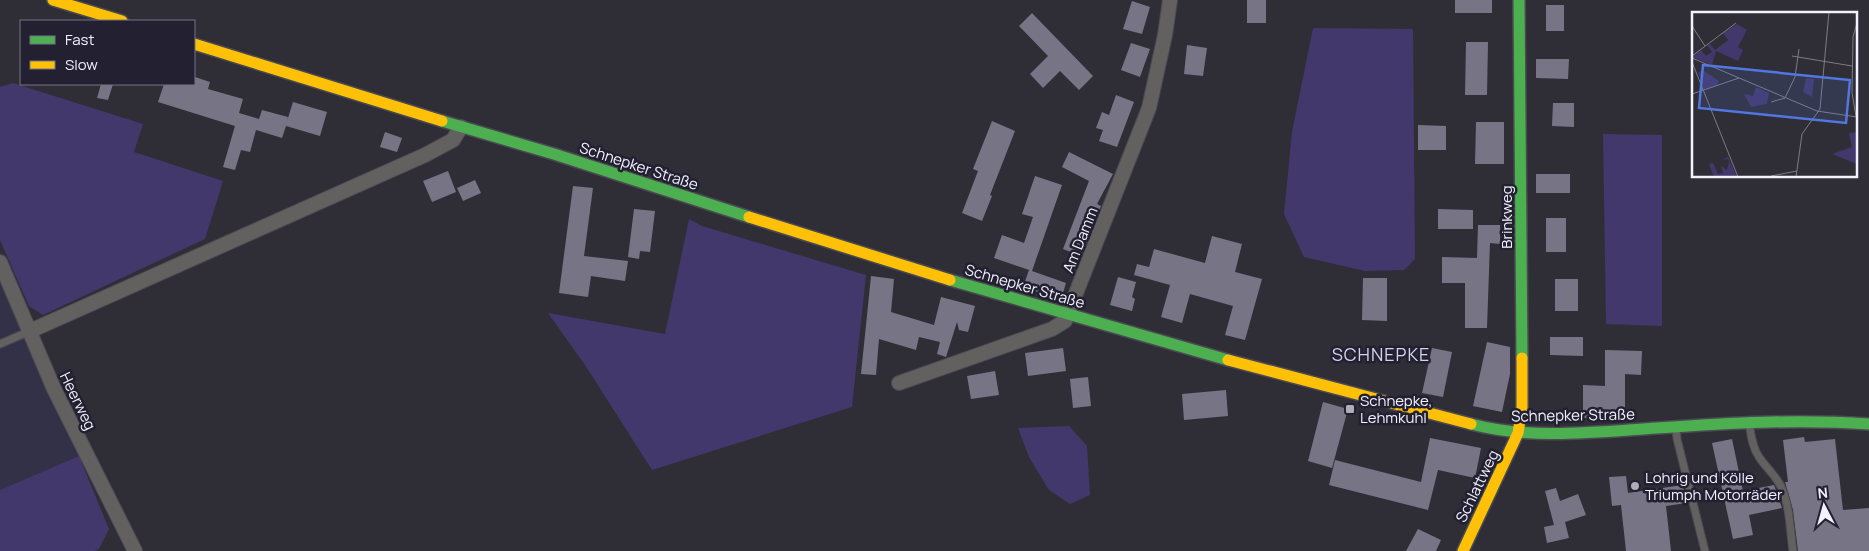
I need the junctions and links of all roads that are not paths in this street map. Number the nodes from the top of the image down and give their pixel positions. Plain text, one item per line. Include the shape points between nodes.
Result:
1 (53, 0) edge
2 (1170, 0) edge
3 (1519, 0) edge
4 (119, 20) edge
5 (195, 44) edge
6 (461, 127) junction
7 (0, 262) edge
8 (1068, 315) junction
9 (30, 331) junction
10 (0, 344) edge
11 (899, 383) dead end
12 (1749, 422) junction
13 (1869, 424) edge
14 (1676, 428) junction
15 (1518, 433) junction
16 (134, 551) edge
17 (1463, 551) edge
18 (1705, 551) edge
19 (1793, 551) edge

1 - 4 main road
2 - 8 street, Am Damm via 1149,108
3 - 15 main road, Brinkweg via 1522,408
5 - 6 main road, Schnepker Straße
6 - 8 main road, Schnepker Straße
6 - 9 street via 454,140 425,155
7 - 9 street, Heerweg
8 - 11 street via 1052,329
8 - 15 main road, Schnepker Straße via 1284,375
9 - 10 lane
9 - 16 street, Heerweg via 54,389
12 - 13 main road, Schnepker Straße
12 - 14 main road, Schnepker Straße
12 - 19 lane via 1759,456 1782,489
14 - 15 main road, Schnepker Straße
14 - 18 lane
15 - 17 main road, Schlattweg

